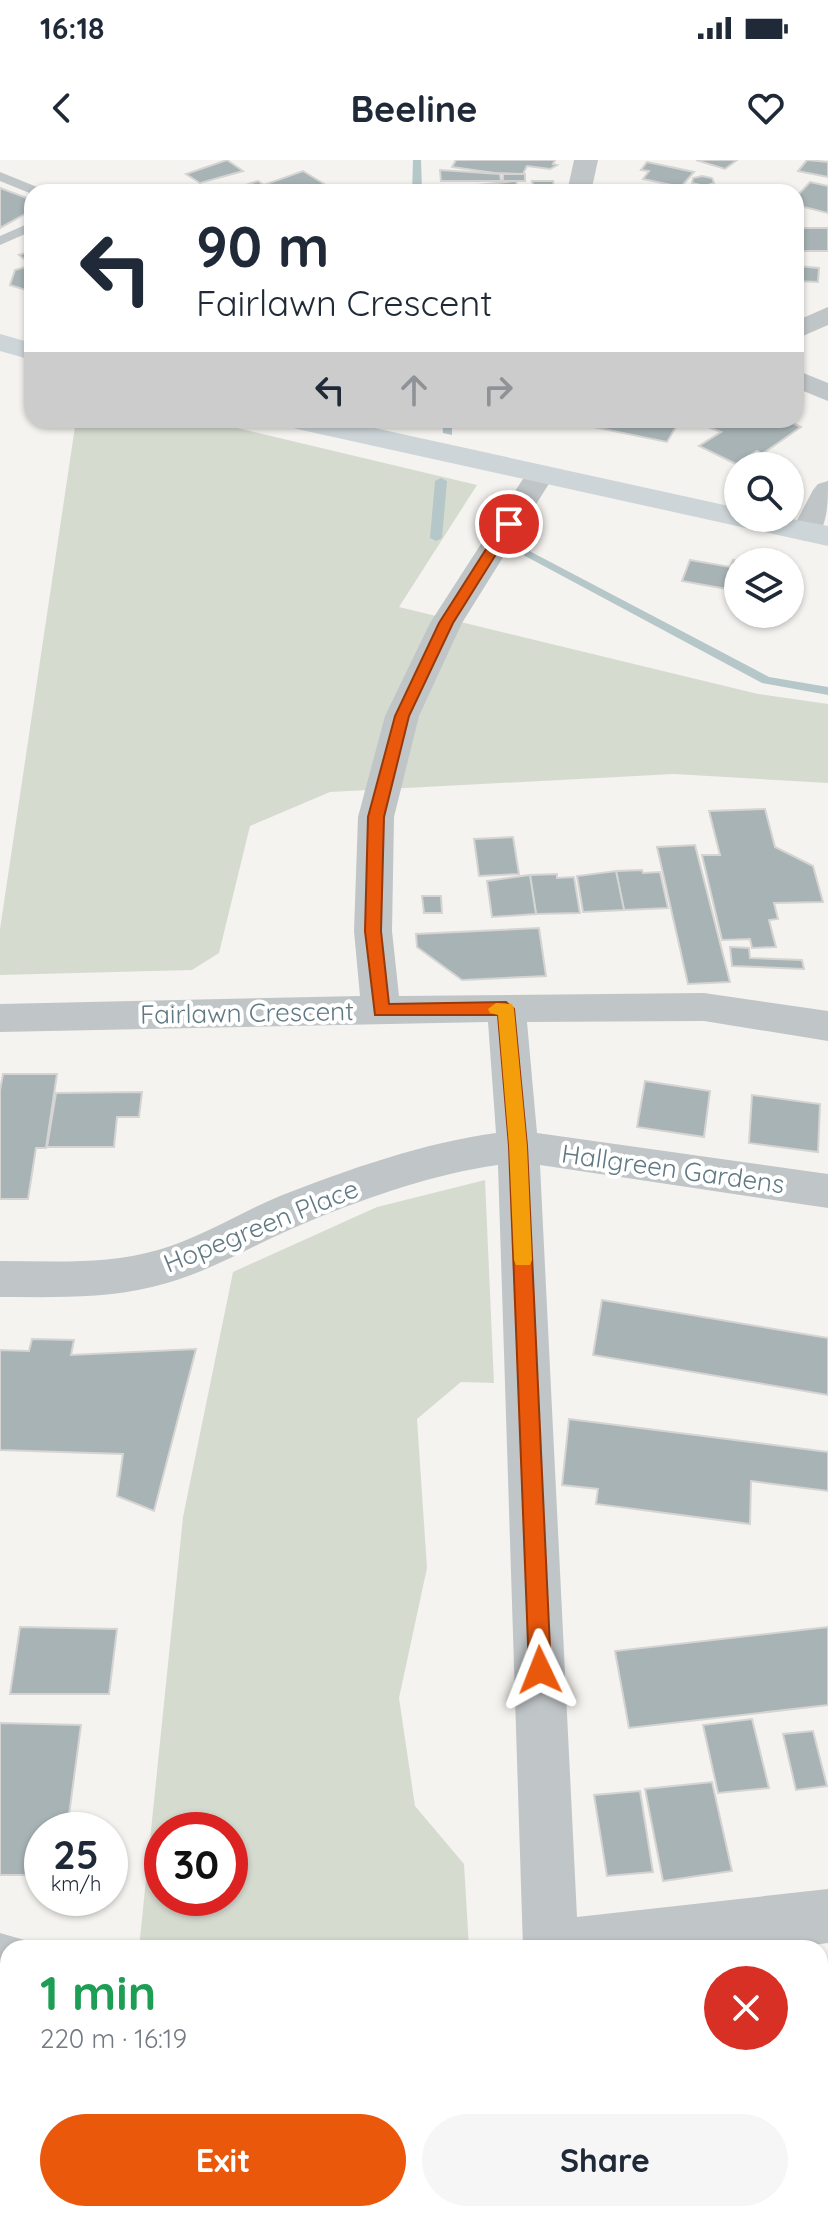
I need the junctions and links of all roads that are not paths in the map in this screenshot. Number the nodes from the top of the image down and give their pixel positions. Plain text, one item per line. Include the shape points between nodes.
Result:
1 (586, 160) edge
2 (0, 176) edge
3 (581, 184) edge
4 (24, 186) edge
5 (24, 230) edge
6 (0, 241) edge
7 (828, 315) edge
8 (804, 327) edge
9 (0, 342) edge
10 (24, 350) edge
11 (804, 382) edge
12 (828, 393) edge
13 (333, 428) edge
14 (540, 474) junction
15 (828, 490) edge
16 (724, 514) edge
17 (817, 534) edge
18 (506, 1009) junction
19 (381, 1011) junction
20 (0, 1018) edge
21 (828, 1026) edge
22 (518, 1146) junction
23 (828, 1191) edge
24 (0, 1279) edge
25 (828, 1916) edge
26 (552, 1940) edge
27 (621, 1940) edge

1 - 3 street
2 - 4 lane
5 - 6 lane
7 - 8 street
9 - 10 street
11 - 12 street
13 - 14 street
14 - 16 street
14 - 19 street via 446,623 402,716 376,817 373,931
15 - 17 street
18 - 19 street, Fairlawn Crescent
18 - 21 street, Fairlawn Crescent via 704,1007
18 - 22 street
19 - 20 street, Fairlawn Crescent
22 - 23 street, Hallgreen Gardens
22 - 24 street, Hopegreen Place via 454,1155 377,1179 155,1269 102,1279
22 - 26 street
25 - 27 street

